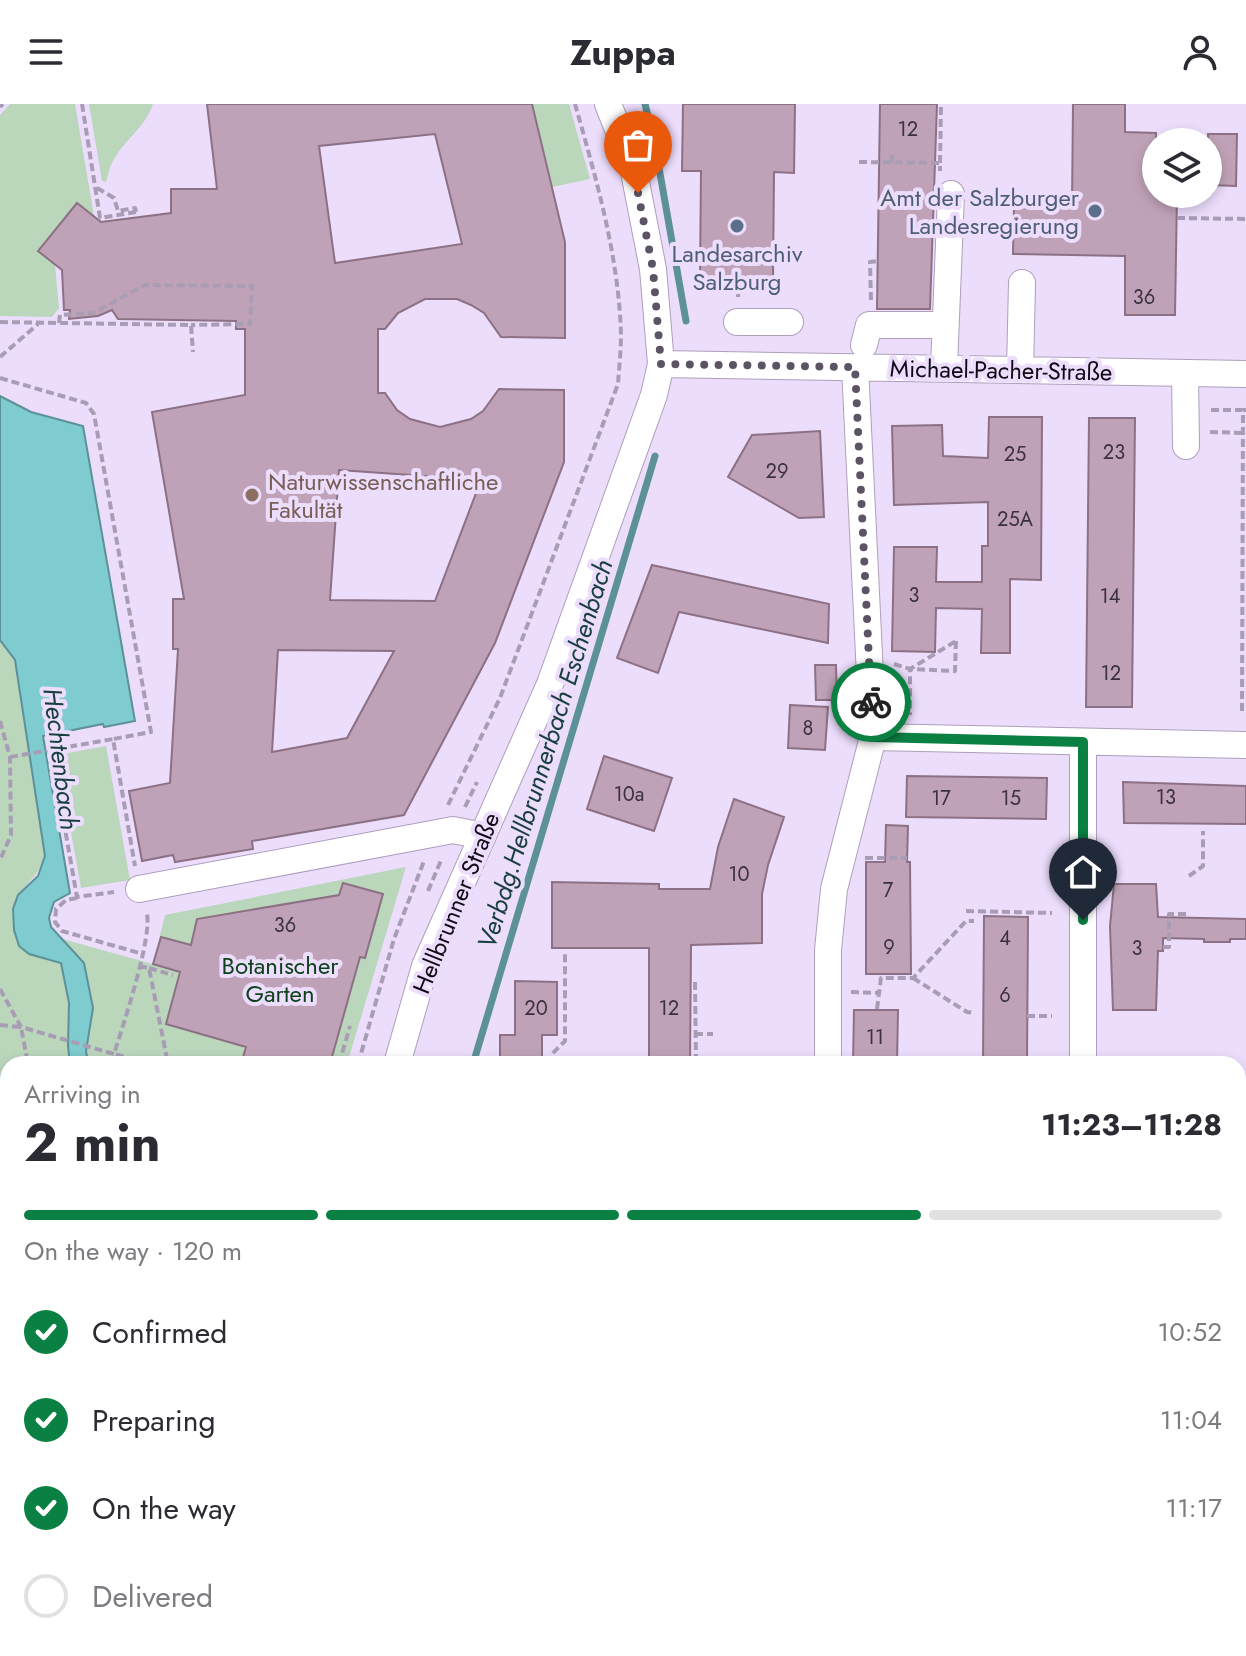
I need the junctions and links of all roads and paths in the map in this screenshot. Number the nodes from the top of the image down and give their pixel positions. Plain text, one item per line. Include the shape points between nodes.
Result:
1 (82, 104) edge
2 (575, 104) edge
3 (608, 104) edge
4 (941, 104) edge
5 (892, 153) dead end
6 (859, 162) dead end
7 (892, 163) junction
8 (940, 163) junction
9 (946, 187) joint
10 (97, 188) junction
11 (1177, 218) dead end
12 (1246, 219) edge
13 (877, 261) dead end
14 (1022, 283) dead end
15 (871, 313) dead end
16 (0, 322) edge
17 (737, 322) dead end
18 (790, 322) dead end
19 (40, 323) junction
20 (59, 323) junction
21 (191, 325) junction
22 (945, 325) junction
23 (193, 352) dead end
24 (860, 356) junction
25 (0, 357) edge
26 (661, 364) junction
27 (944, 367) junction
28 (1020, 370) junction
29 (1185, 373) junction
30 (1246, 374) edge
31 (0, 378) edge
32 (1201, 410) dead end
33 (1245, 410) edge
34 (1243, 433) junction
35 (1193, 439) joint
36 (880, 660) dead end
37 (910, 669) junction
38 (1242, 711) dead end
39 (0, 721) edge
40 (910, 723) dead end
41 (873, 737) junction
42 (113, 739) junction
43 (1083, 742) junction
44 (1246, 745) edge
45 (48, 750) junction
46 (13, 757) junction
47 (480, 774) dead end
48 (1203, 831) dead end
49 (443, 832) junction
50 (483, 836) junction
51 (854, 858) dead end
52 (907, 858) dead end
53 (0, 860) edge
54 (1189, 876) dead end
55 (139, 889) junction
56 (77, 897) junction
57 (424, 901) dead end
58 (966, 911) dead end
59 (1052, 913) dead end
60 (1188, 914) dead end
61 (149, 917) dead end
62 (974, 921) dead end
63 (1163, 947) dead end
64 (143, 954) junction
65 (565, 954) dead end
66 (139, 966) junction
67 (149, 968) junction
68 (173, 975) dead end
69 (913, 978) junction
70 (695, 982) dead end
71 (0, 989) edge
72 (840, 992) dead end
73 (881, 993) junction
74 (877, 1009) dead end
75 (974, 1013) dead end
76 (1027, 1016) dead end
77 (1052, 1016) dead end
78 (0, 1025) edge
79 (350, 1026) dead end
80 (21, 1027) junction
81 (695, 1034) junction
82 (713, 1034) dead end
83 (114, 1054) junction
84 (26, 1056) edge
85 (121, 1056) edge
86 (166, 1056) edge
87 (341, 1056) edge
88 (360, 1056) edge
89 (399, 1056) edge
90 (550, 1056) edge
91 (696, 1056) edge
92 (828, 1056) edge
93 (1083, 1056) edge
94 (0, 1414) edge
95 (0, 1420) edge

1 - 10 path
2 - 49 path via 614,269 621,334 618,384 500,698
3 - 26 street, Hellbrunner Straße via 633,167 653,269
4 - 8 path
5 - 7 path
6 - 7 path
7 - 8 path
8 - 9 path
9 - 22 street
10 - 10 path via 114,198 118,211 136,212 100,218
11 - 12 path
13 - 15 path via 870,262
14 - 28 street
16 - 19 path
17 - 18 street
19 - 20 path
19 - 25 path
20 - 21 path
20 - 21 path via 60,315 93,313 145,285 252,286 250,324
21 - 23 path
22 - 24 street via 869,325
22 - 27 street
24 - 26 street, Michael-Pacher-Straße
24 - 27 street, Michael-Pacher-Straße
24 - 41 street
26 - 50 street, Hellbrunner Straße via 550,684
27 - 28 street, Michael-Pacher-Straße
28 - 29 street, Michael-Pacher-Straße
29 - 30 street, Michael-Pacher-Straße
29 - 35 street
31 - 42 path via 86,403 94,414 151,732
32 - 33 path
33 - 34 path
34 - 35 path
34 - 38 path
36 - 37 path
37 - 37 path via 944,648 956,641 955,671
37 - 40 path
39 - 46 path
41 - 43 street
41 - 92 street via 834,889
42 - 45 path
42 - 55 path
43 - 44 street
43 - 93 street
45 - 46 path
45 - 56 path
46 - 53 path via 11,835
47 - 49 path
48 - 54 path via 1203,866
49 - 50 street
49 - 55 street
49 - 57 path
49 - 88 path via 394,939
50 - 89 street, Hellbrunner Straße via 425,966
51 - 52 path
55 - 56 path
56 - 64 path via 56,909 55,922 62,931
58 - 59 path
60 - 63 path via 1169,914 1169,947
61 - 64 path
62 - 69 path via 966,921
64 - 66 path
65 - 90 path via 565,1041
66 - 67 path
66 - 83 path
67 - 68 path
67 - 86 path
69 - 73 path via 881,978
69 - 75 path
70 - 81 path
71 - 80 path
72 - 73 path
73 - 74 path
76 - 77 path
78 - 80 path
79 - 87 path
80 - 83 path
80 - 84 path
81 - 82 path
81 - 91 path
83 - 85 path
94 - 95 path

